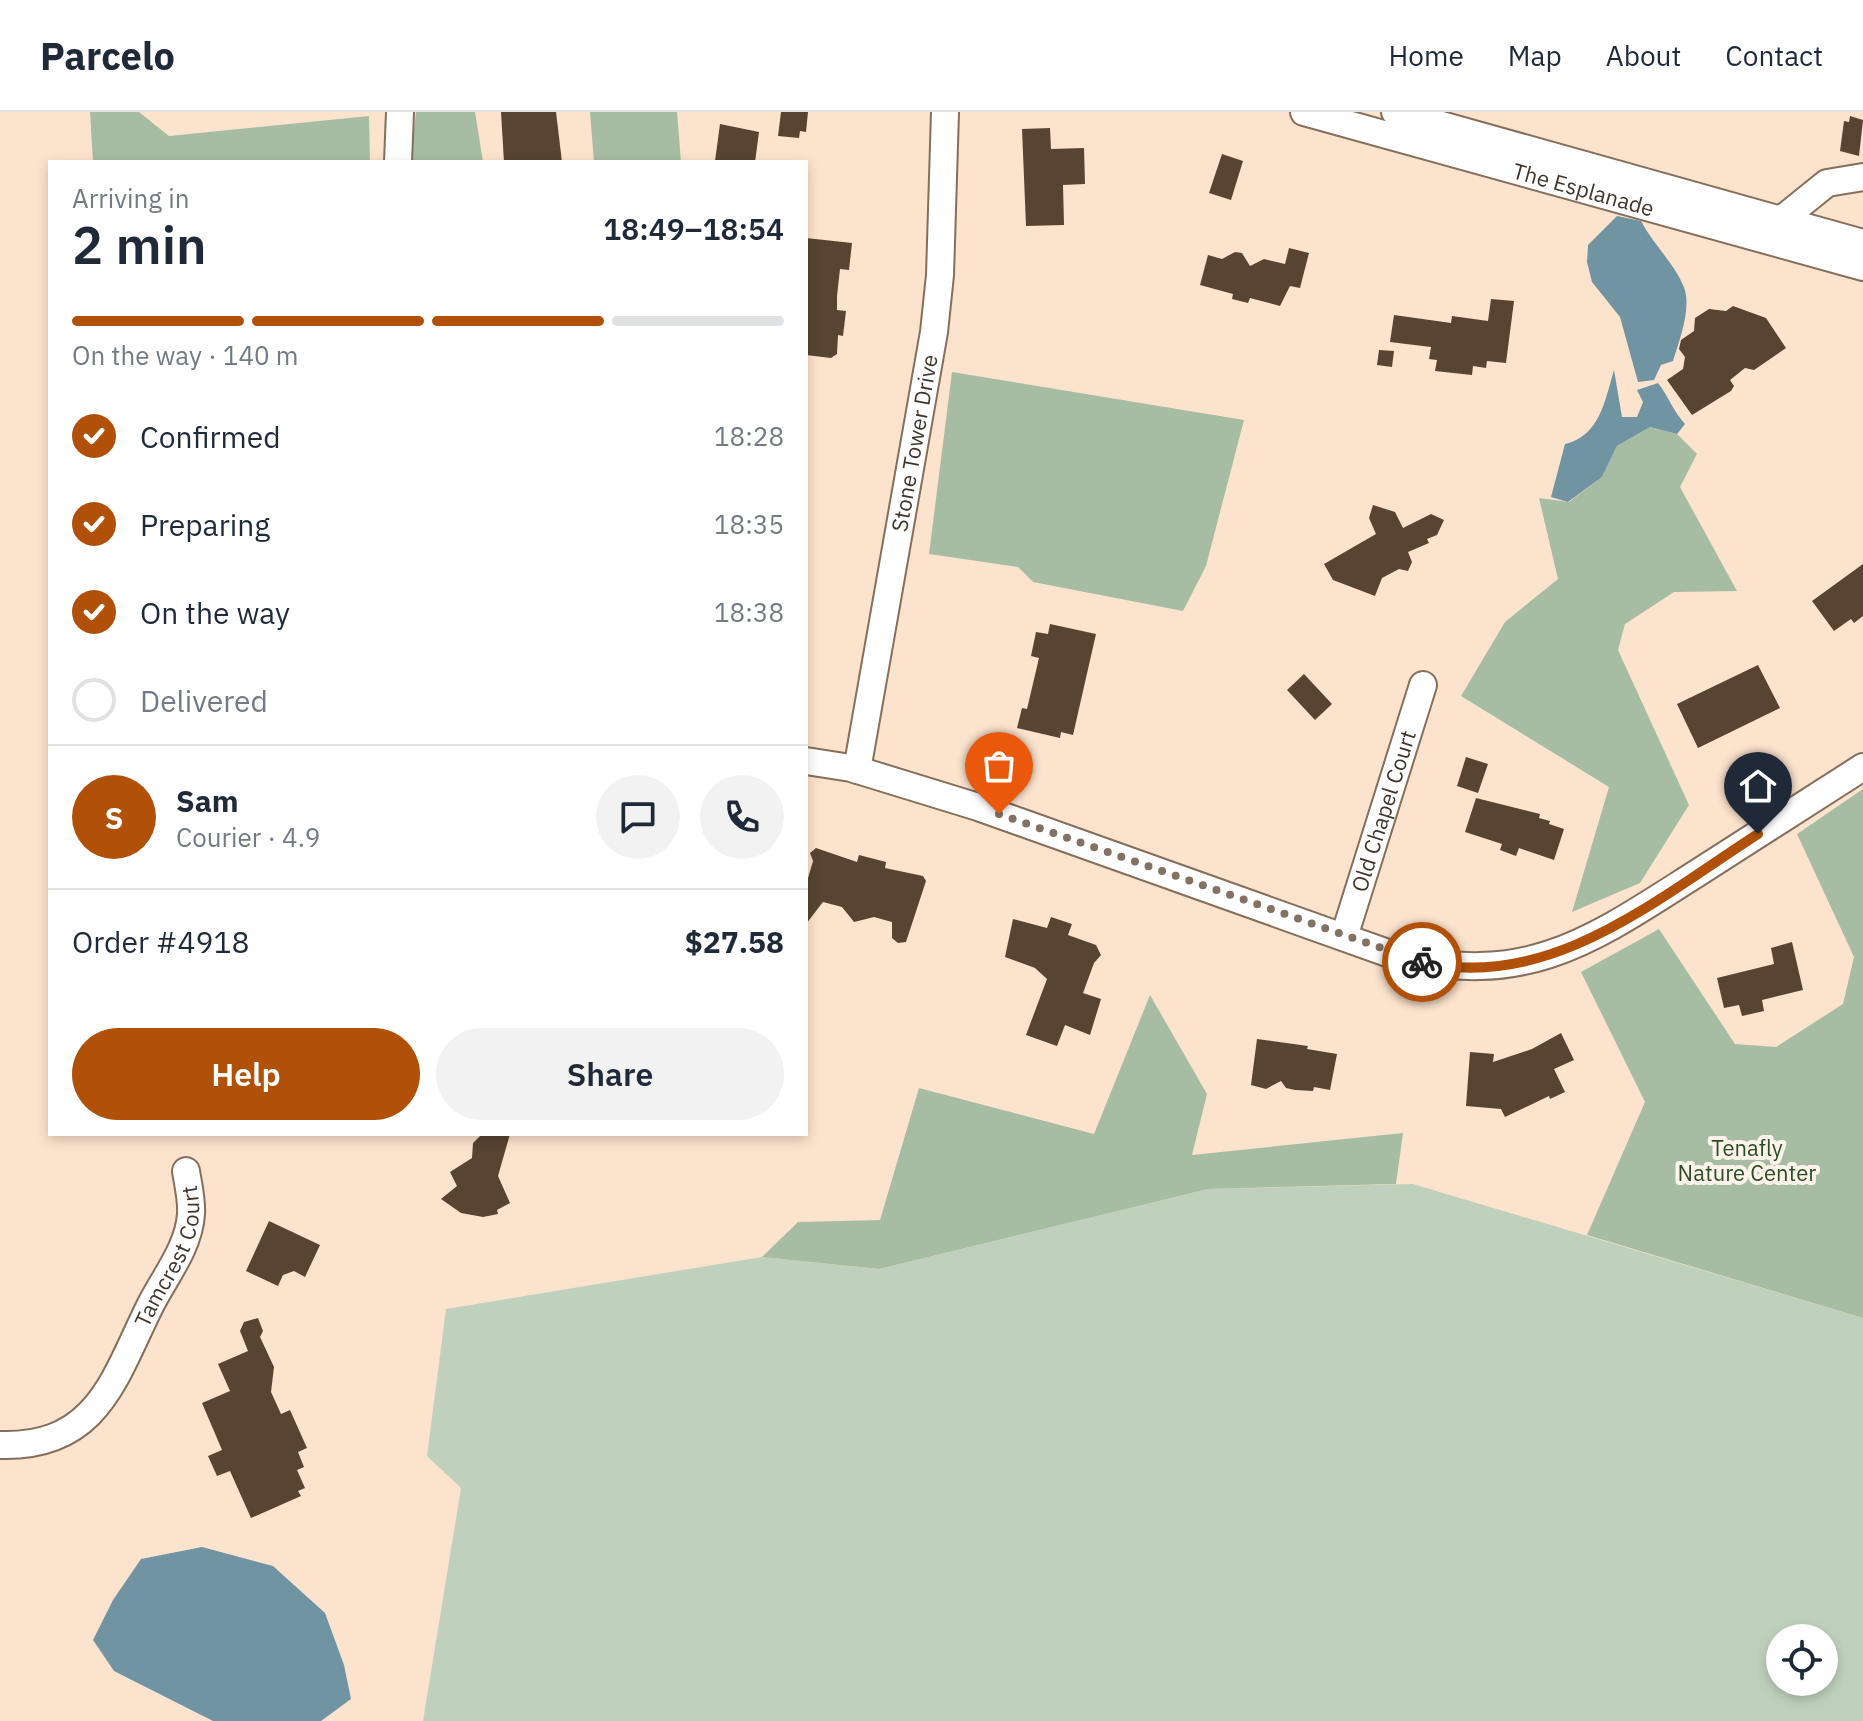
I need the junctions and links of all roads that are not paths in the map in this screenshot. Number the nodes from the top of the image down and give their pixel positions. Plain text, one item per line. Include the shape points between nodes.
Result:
1 (400, 112) edge
2 (945, 112) edge
3 (1304, 112) edge
4 (1395, 112) edge
5 (1508, 156) junction
6 (398, 160) edge
7 (1863, 177) edge
8 (1781, 220) junction
9 (1863, 243) edge
10 (1828, 246) junction
11 (1863, 267) edge
12 (1423, 685) dead end
13 (808, 761) edge
14 (1863, 767) edge
15 (857, 770) junction
16 (1344, 937) junction
17 (186, 1171) dead end
18 (0, 1445) edge

1 - 6 street
2 - 15 street, Stone Tower Drive via 934,332
3 - 5 street, The Esplanade
4 - 5 street, The Esplanade
5 - 8 street, The Esplanade
5 - 10 street, The Esplanade
7 - 8 street via 1827,183
8 - 10 street, The Esplanade
9 - 10 street, The Esplanade
10 - 11 street, The Esplanade
12 - 16 street, Old Chapel Court
13 - 15 street
14 - 16 street via 1612,928 1561,952 1527,962 1459,967 1396,956
15 - 16 street via 1103,850
17 - 18 street, Tamcrest Court via 191,1215 167,1279 105,1399 50,1439

